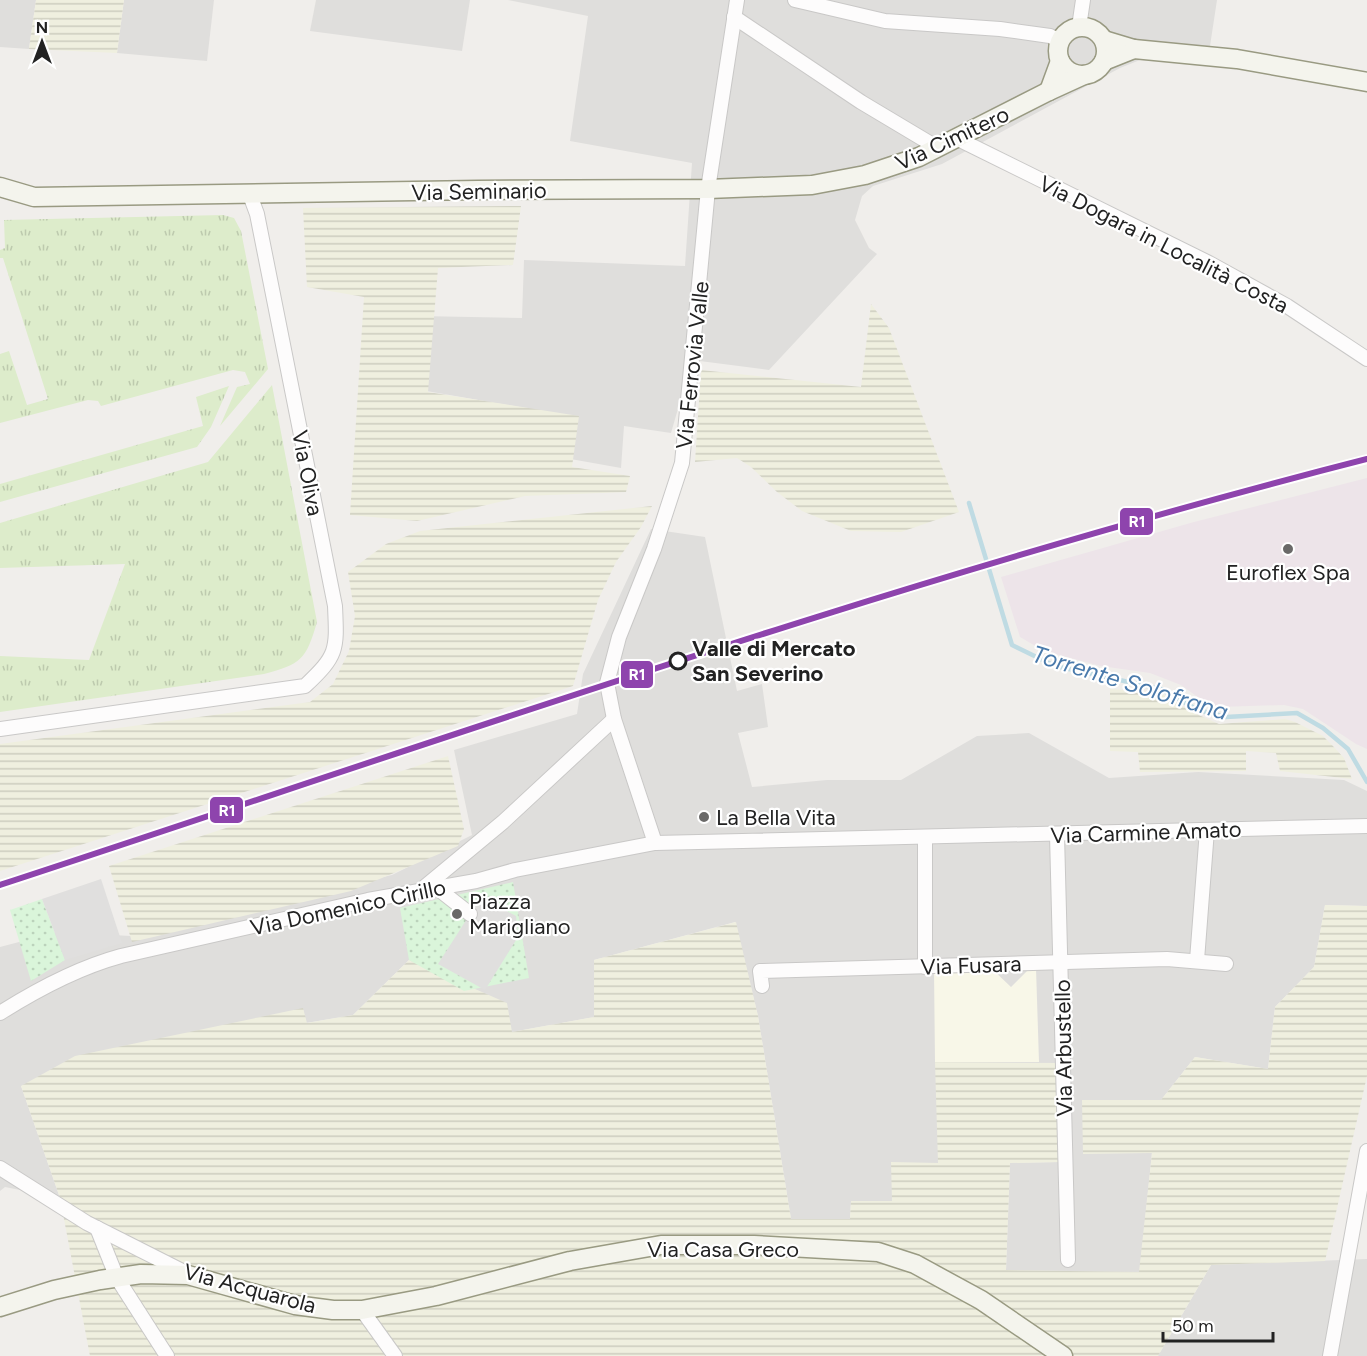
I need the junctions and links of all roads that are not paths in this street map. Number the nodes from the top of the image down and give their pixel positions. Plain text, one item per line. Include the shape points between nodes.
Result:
1 (736, 0) edge
2 (795, 0) edge
3 (1083, 0) edge
4 (734, 17) junction
5 (1078, 27) junction
6 (1104, 40) junction
7 (1060, 41) junction
8 (1134, 49) junction
9 (1060, 61) junction
10 (1104, 61) junction
11 (1084, 75) junction
12 (1367, 82) edge
13 (1049, 92) junction
14 (956, 138) junction
15 (938, 148) junction
16 (0, 187) edge
17 (708, 189) junction
18 (250, 195) junction
19 (1367, 358) edge
20 (614, 719) junction
21 (0, 729) edge
22 (1367, 826) edge
23 (1207, 830) junction
24 (1057, 835) junction
25 (924, 838) junction
26 (655, 843) junction
27 (437, 888) junction
28 (420, 891) junction
29 (470, 914) dead end
30 (1197, 960) junction
31 (1061, 961) junction
32 (1226, 964) dead end
33 (925, 967) junction
34 (762, 986) dead end
35 (0, 1013) edge
36 (1367, 1151) edge
37 (0, 1168) edge
38 (97, 1228) junction
39 (1068, 1260) dead end
40 (188, 1275) junction
41 (117, 1278) junction
42 (0, 1307) edge
43 (362, 1310) junction
44 (167, 1356) edge
45 (394, 1356) edge
46 (1063, 1356) edge
47 (1330, 1356) edge

1 - 4 street, Via Ferrovia Valle
2 - 7 street via 885,21 1000,29
3 - 5 street
4 - 15 street
4 - 17 street, Via Ferrovia Valle
5 - 6 main road, Via Cimitero via 1093,30
5 - 7 main road
6 - 8 main road, Via Cimitero
6 - 10 main road
7 - 9 main road
8 - 10 main road, Via Cimitero
8 - 12 main road, Via Cimitero via 1237,59
9 - 11 main road via 1070,72
9 - 13 main road
10 - 11 main road, Via Cimitero via 1096,71
11 - 13 main road, Via Cimitero
13 - 14 main road, Via Cimitero
14 - 15 main road, Via Cimitero
14 - 19 street, Via Dogara in Località Costa via 1209,263 1287,306
15 - 17 main road, Via Cimitero via 865,175 812,185
16 - 18 main road via 34,197
17 - 18 main road, Via Seminario
17 - 20 street, Via Ferrovia Valle via 682,463 613,656 607,683
18 - 21 street, Via Oliva via 257,214 335,606 337,646 322,670 305,686
20 - 26 street, Via Ferrovia Valle
20 - 28 street via 503,822
22 - 23 street, Via Carmine Amato
23 - 24 street, Via Carmine Amato
23 - 30 street
24 - 25 street, Via Carmine Amato
24 - 31 street, Via Arbustello
25 - 26 street, Via Domenico Cirillo
25 - 33 street
26 - 27 street, Via Domenico Cirillo
27 - 28 street, Via Domenico Cirillo
27 - 29 street
28 - 35 street, Via Domenico Cirillo via 94,964
30 - 31 street, Via Fusara
30 - 32 street, Via Fusara
31 - 33 street, Via Fusara
31 - 39 street, Via Arbustello
33 - 34 street, Via Fusara via 760,971
36 - 47 street
37 - 38 street, Via Acquarola
38 - 40 street, Via Acquarola
38 - 41 street
40 - 41 main road
40 - 43 main road, Via Acquarola via 295,1305
41 - 42 main road via 54,1290
41 - 44 street
43 - 45 street
43 - 46 main road, Via Casa Greco via 436,1296 570,1261 661,1245 878,1252 915,1264 981,1300

